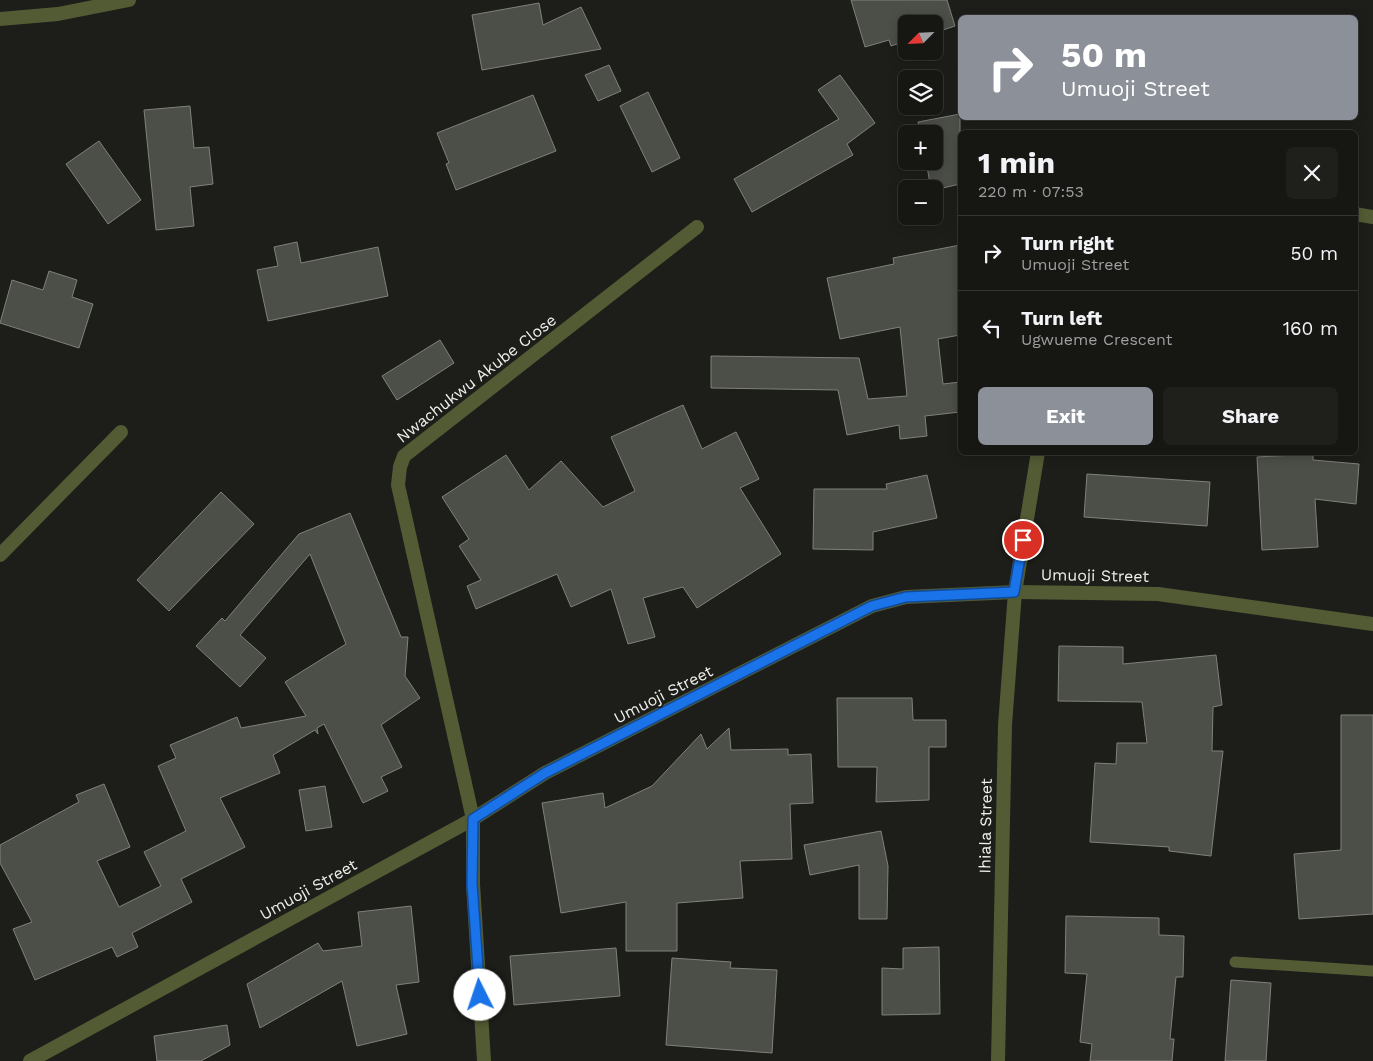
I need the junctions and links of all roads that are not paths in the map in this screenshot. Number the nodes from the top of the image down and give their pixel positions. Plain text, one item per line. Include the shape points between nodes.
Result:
1 (129, 0) edge
2 (0, 19) edge
3 (1358, 214) edge
4 (1373, 217) edge
5 (697, 227) dead end
6 (121, 432) dead end
7 (1037, 455) edge
8 (0, 555) edge
9 (1014, 592) junction
10 (1373, 624) edge
11 (473, 819) junction
12 (1235, 962) dead end
13 (1373, 971) edge
14 (30, 1061) edge
15 (484, 1061) edge
16 (998, 1061) edge

1 - 2 street via 58,14
3 - 4 street
5 - 11 street, Nwachukwu Akube Close via 404,456 398,485
6 - 8 street
7 - 9 street, Ihiala Street
9 - 10 street, Umuoji Street via 1158,594
9 - 11 street, Umuoji Street via 906,597 872,606 545,773
9 - 16 street, Ihiala Street via 1005,725
11 - 14 street, Umuoji Street
11 - 15 street, Nwachukwu Akube Close via 472,884
12 - 13 lane

